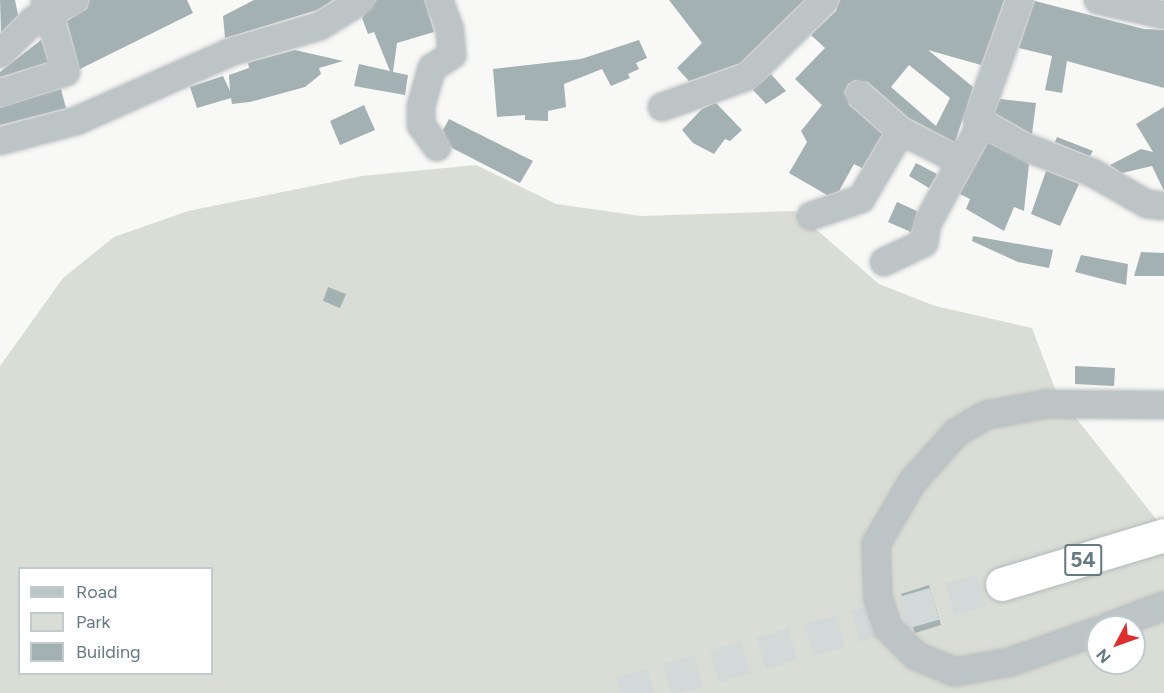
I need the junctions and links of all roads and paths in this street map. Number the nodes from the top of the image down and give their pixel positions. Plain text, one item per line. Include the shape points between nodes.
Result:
1 (75, 0) edge
2 (362, 0) edge
3 (439, 0) edge
4 (825, 0) edge
5 (1020, 0) edge
6 (1098, 0) edge
7 (46, 6) edge
8 (1164, 15) edge
9 (0, 54) edge
10 (0, 93) edge
11 (859, 94) dead end
12 (662, 107) dead end
13 (982, 123) junction
14 (901, 131) junction
15 (0, 141) edge
16 (437, 147) dead end
17 (962, 162) junction
18 (1164, 206) edge
19 (811, 216) dead end
20 (884, 262) dead end
21 (1164, 405) edge
22 (1164, 535) edge
23 (1002, 584) tunnel mouth
24 (1164, 606) edge
25 (1140, 615) edge
26 (1086, 634) edge

1 - 7 street
2 - 15 street via 320,26 231,52 76,122
3 - 16 street via 450,30 452,54 432,68 421,106 421,125
4 - 12 street via 748,76
5 - 13 street via 977,120
6 - 8 street
7 - 9 street
7 - 10 street via 66,72
11 - 14 street
13 - 17 street
13 - 18 street via 1025,147 1093,173 1147,204
14 - 17 street
14 - 19 street via 861,199
17 - 20 street via 927,224 924,243
21 - 26 street via 1046,404 987,415 957,432 913,481 876,544 878,597 888,628 916,656 955,672 1010,662
22 - 23 highway, 54
24 - 25 street

